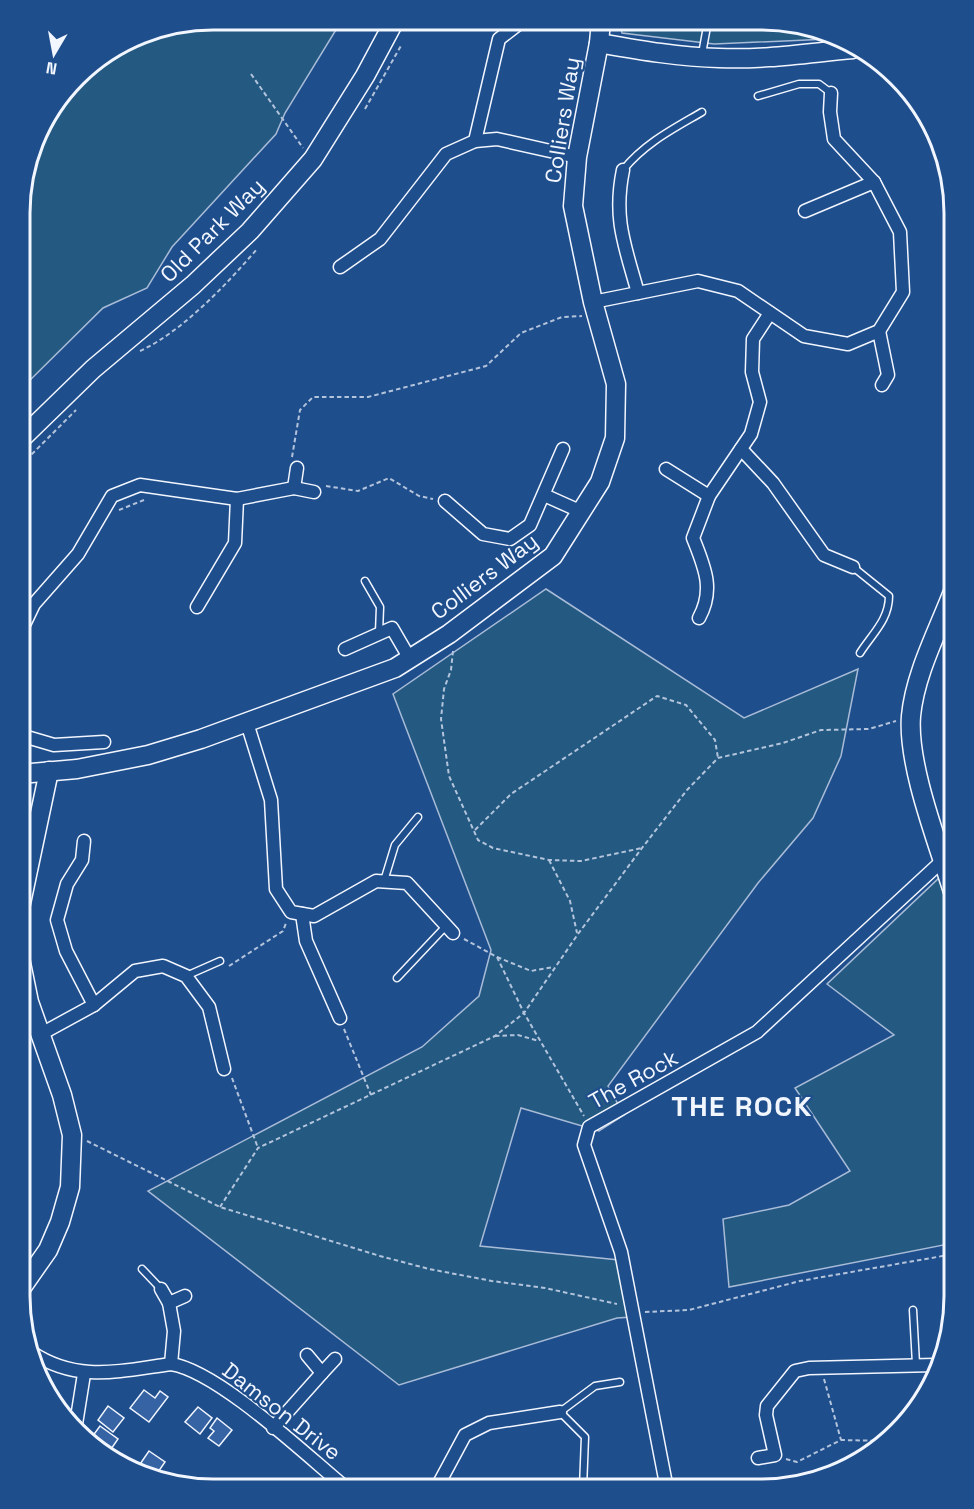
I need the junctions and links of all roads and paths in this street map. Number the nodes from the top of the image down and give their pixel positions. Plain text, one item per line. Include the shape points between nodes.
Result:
1 (390, 30) edge
2 (511, 30) edge
3 (600, 30) edge
4 (706, 30) edge
5 (599, 43) junction
6 (844, 50) edge
7 (702, 57) junction
8 (251, 74) dead end
9 (831, 93) joint
10 (758, 96) dead end
11 (702, 112) dead end
12 (475, 141) junction
13 (577, 157) junction
14 (314, 159) junction
15 (623, 170) joint
16 (874, 182) junction
17 (805, 211) dead end
18 (340, 267) dead end
19 (638, 293) junction
20 (595, 309) junction
21 (770, 314) junction
22 (879, 331) junction
23 (882, 385) dead end
24 (30, 430) edge
25 (563, 449) dead end
26 (741, 449) junction
27 (297, 468) joint
28 (666, 469) dead end
29 (294, 488) junction
30 (169, 490) junction
31 (314, 492) joint
32 (544, 495) junction
33 (709, 496) junction
34 (237, 499) junction
35 (445, 501) joint
36 (582, 512) junction
37 (98, 519) junction
38 (853, 567) joint
39 (364, 581) dead end
40 (198, 607) dead end
41 (30, 612) edge
42 (944, 615) edge
43 (699, 618) dead end
44 (379, 634) junction
45 (449, 634) junction
46 (345, 649) dead end
47 (860, 653) dead end
48 (410, 659) junction
49 (911, 716) junction
50 (247, 723) junction
51 (30, 738) edge
52 (104, 742) dead end
53 (718, 758) junction
54 (49, 771) junction
55 (30, 773) edge
56 (418, 817) dead end
57 (474, 831) junction
58 (84, 841) dead end
59 (944, 841) edge
60 (642, 848) junction
61 (944, 859) edge
62 (30, 861) edge
63 (549, 861) junction
64 (384, 882) junction
65 (297, 913) junction
66 (449, 929) junction
67 (578, 934) junction
68 (496, 957) junction
69 (220, 961) dead end
70 (555, 967) junction
71 (224, 969) dead end
72 (186, 976) junction
73 (397, 978) dead end
74 (30, 1005) edge
75 (94, 1005) junction
76 (524, 1013) junction
77 (339, 1018) joint
78 (41, 1034) junction
79 (495, 1036) junction
80 (541, 1042) junction
81 (224, 1069) joint
82 (371, 1095) junction
83 (590, 1127) junction
84 (72, 1135) junction
85 (258, 1148) junction
86 (220, 1208) junction
87 (944, 1256) edge
88 (142, 1269) dead end
89 (30, 1276) edge
90 (161, 1289) joint
91 (185, 1296) dead end
92 (169, 1303) junction
93 (634, 1310) junction
94 (913, 1310) dead end
95 (307, 1355) dead end
96 (41, 1359) edge
97 (336, 1359) dead end
98 (171, 1364) junction
99 (916, 1364) junction
100 (930, 1365) edge
101 (823, 1368) junction
102 (322, 1373) junction
103 (84, 1374) junction
104 (620, 1382) dead end
105 (560, 1412) junction
106 (77, 1417) edge
107 (273, 1428) junction
108 (841, 1440) junction
109 (873, 1441) edge
110 (775, 1455) junction
111 (758, 1458) dead end
112 (335, 1479) edge
113 (441, 1479) edge
114 (583, 1479) edge
115 (665, 1479) edge

1 - 14 street, Old Park Way
2 - 12 street via 500,39
3 - 5 street, Colliers Way
4 - 7 lane
5 - 7 street
5 - 13 street, Colliers Way
6 - 7 street via 783,57
8 - 14 path via 294,138
9 - 10 lane via 819,84 799,84
9 - 16 street via 834,140
11 - 15 lane via 654,140
12 - 13 street via 497,139
12 - 18 street via 446,154 380,239
13 - 20 street, Colliers Way via 573,206
14 - 24 street, Old Park Way via 250,231 93,369
15 - 19 street via 618,197 619,227
16 - 17 street
16 - 22 street via 900,232 903,292
19 - 20 street
19 - 21 street via 698,281 738,291
20 - 27 path via 521,333 486,366 368,397 313,397 300,410 291,463
20 - 36 street, Colliers Way via 616,384 615,438 600,482
21 - 22 street via 804,336 848,344
21 - 26 street via 753,339 752,372 760,402 751,434
22 - 23 street via 888,375
25 - 32 street
26 - 33 street
26 - 38 street via 773,483 824,555
27 - 29 street
28 - 33 street
29 - 31 street
29 - 34 street
30 - 34 street
30 - 37 path
30 - 37 street via 140,485 112,496
31 - 35 path via 321,486 358,491 389,478 419,496
32 - 35 street via 530,525 510,539 483,534
32 - 36 street
33 - 43 street via 693,538 707,573 707,602
34 - 40 street via 235,543
36 - 45 street, Colliers Way via 553,556
37 - 41 street via 78,554
38 - 47 lane via 889,596 882,624
39 - 44 lane via 380,607
42 - 49 street
44 - 46 street
44 - 48 street via 392,628
45 - 48 street, Colliers Way
45 - 57 path via 453,651 441,718 449,776
48 - 50 street, Colliers Way
49 - 53 path via 869,729 821,730
49 - 59 street via 916,769
50 - 54 street, Colliers Way via 148,755
50 - 65 street via 271,800 276,889
51 - 52 street via 54,745
53 - 57 path via 715,740 686,705 657,696 511,794
53 - 60 path via 687,789
54 - 55 street, Colliers Way
54 - 62 street
56 - 64 lane via 395,845
57 - 63 path via 478,840 493,848
58 - 75 street via 82,860 67,884 57,920 66,951
60 - 63 path via 581,861
60 - 67 path
61 - 83 street, The Rock via 757,1032
63 - 67 path via 570,901
64 - 65 street via 376,881 314,916
64 - 66 street via 407,883
65 - 71 path via 283,931
65 - 77 street
66 - 68 path
66 - 73 lane
67 - 70 path
68 - 70 path via 531,971
68 - 76 path
69 - 72 lane
70 - 76 path
72 - 75 street via 163,966 135,971
72 - 81 street via 209,1007
74 - 78 street
75 - 78 street
76 - 79 path
76 - 80 path
77 - 82 path
78 - 84 street
79 - 80 path via 518,1035
79 - 82 path
80 - 83 path
81 - 85 path via 233,1080
82 - 85 path
83 - 93 street, The Rock via 584,1145 621,1252
84 - 86 path
84 - 89 street via 70,1186 60,1222 48,1250
85 - 86 path
86 - 93 path via 399,1261 598,1298
87 - 93 path via 800,1281 689,1310
88 - 90 lane
90 - 92 street
91 - 92 street
92 - 98 street via 174,1331
93 - 115 street, The Rock via 639,1355
94 - 99 lane
95 - 102 street
96 - 103 street, Damson Drive
97 - 102 street
98 - 103 street, Damson Drive
98 - 107 street, Damson Drive via 212,1380
99 - 100 street
99 - 101 street
101 - 108 path via 824,1389
101 - 110 street via 795,1371 766,1406
102 - 107 street
103 - 106 street
104 - 105 lane via 596,1386
105 - 113 street via 489,1423 465,1435
105 - 114 lane via 585,1437
107 - 112 street, Damson Drive
108 - 109 path
108 - 110 path via 797,1462
110 - 111 street

